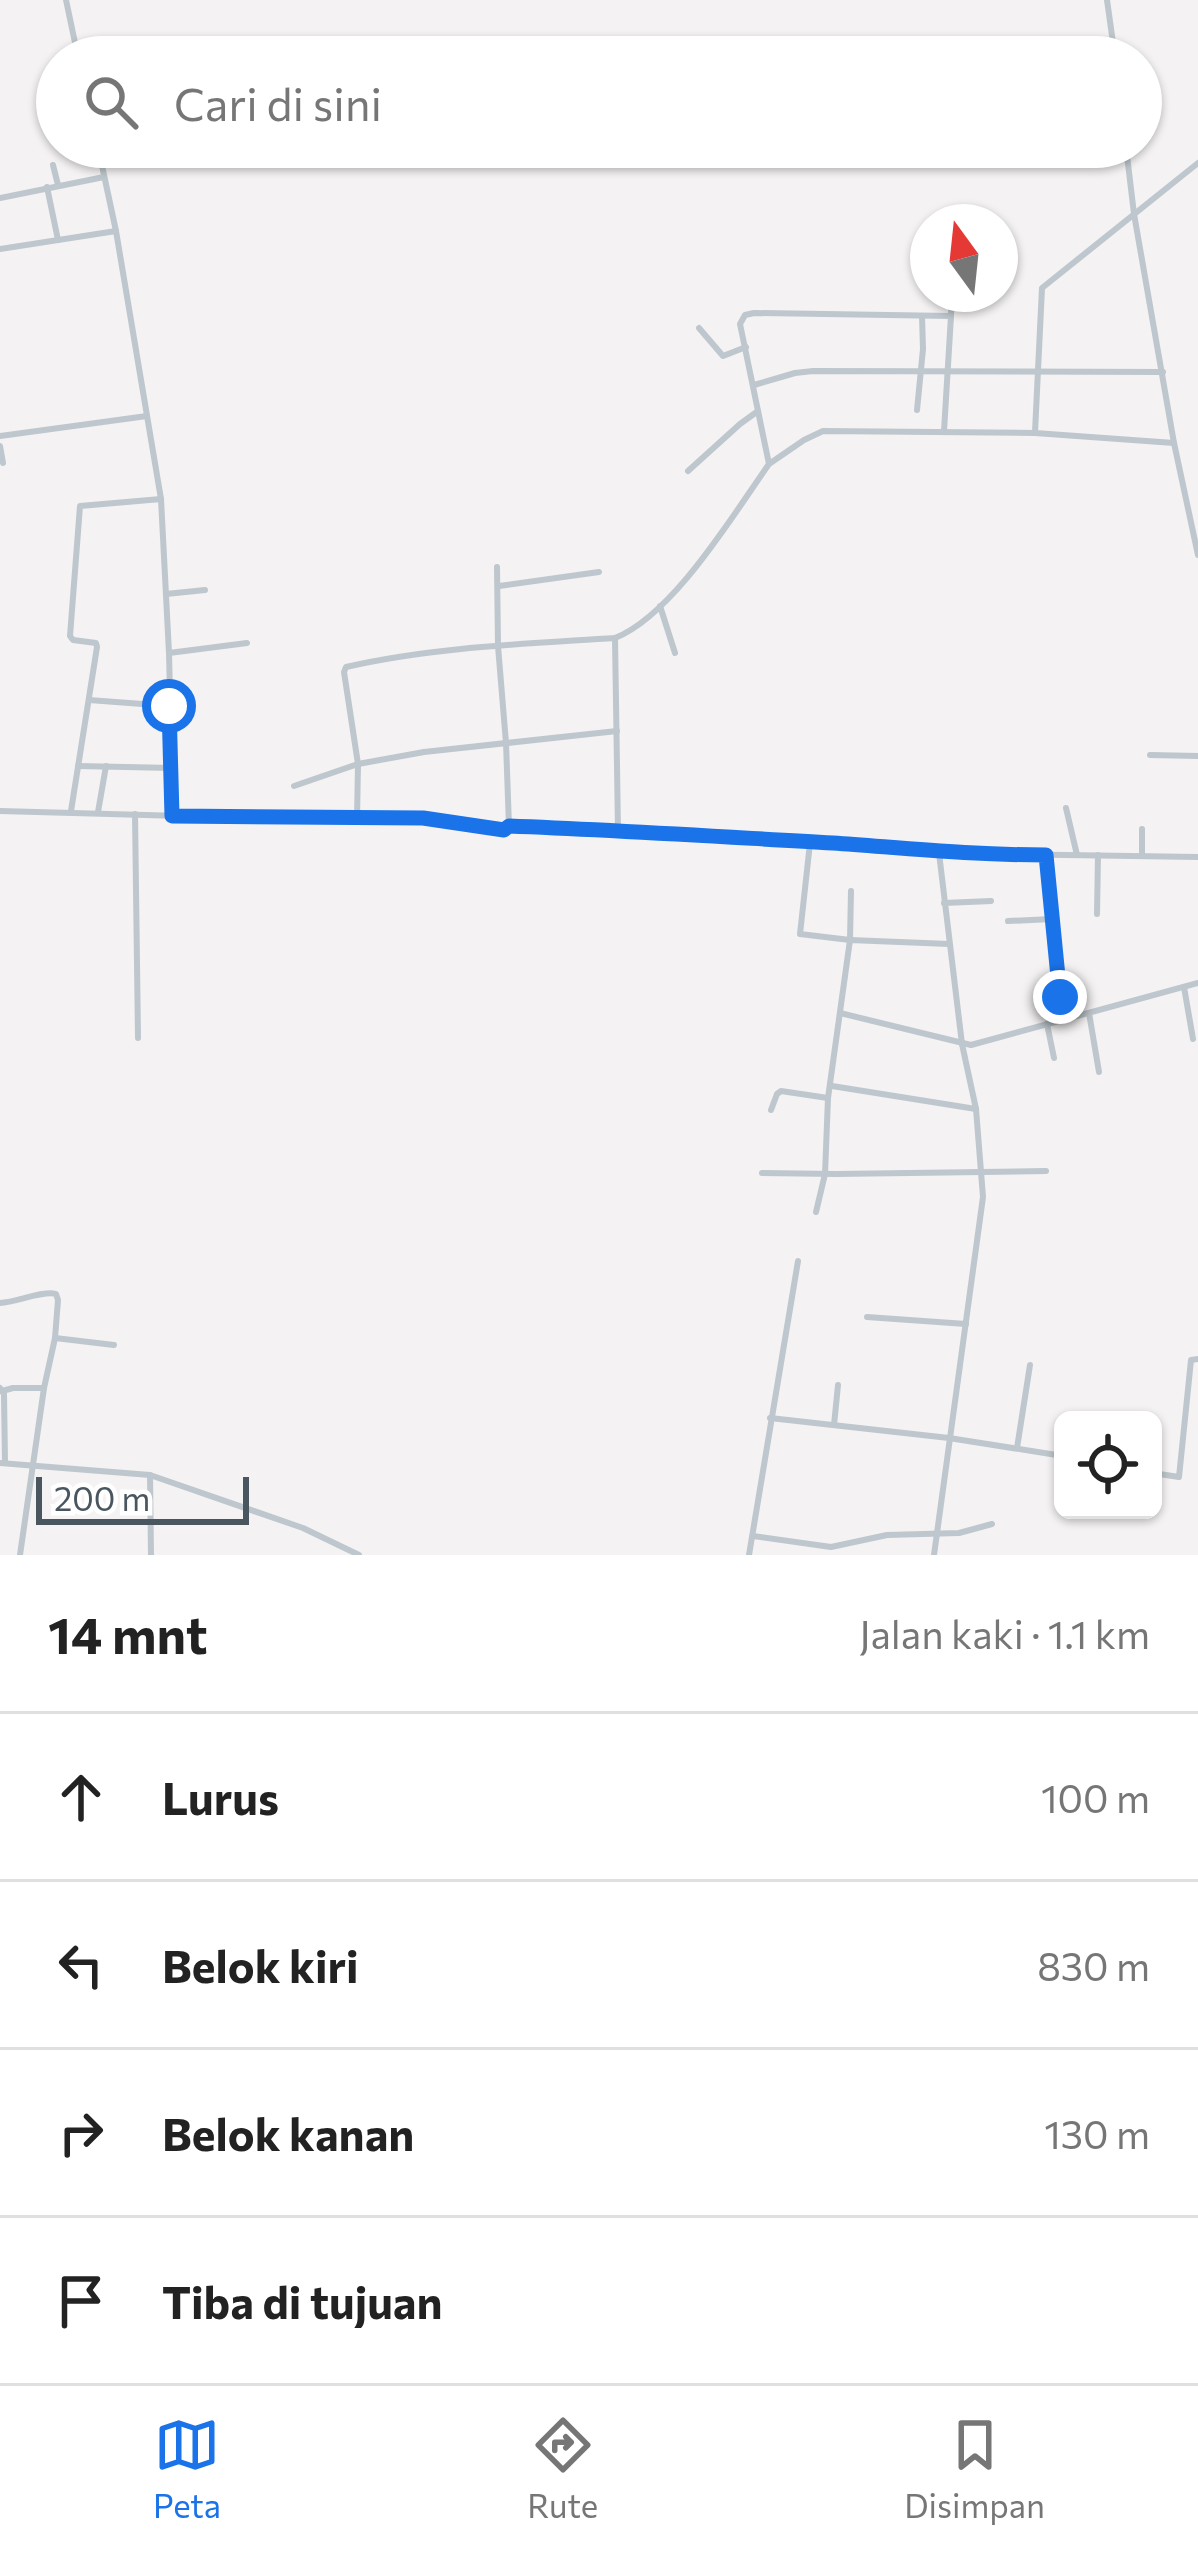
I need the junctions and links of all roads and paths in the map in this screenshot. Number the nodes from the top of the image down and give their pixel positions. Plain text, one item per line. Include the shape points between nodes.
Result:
1 (66, 0) edge
2 (1107, 0) edge
3 (74, 36) edge
4 (1111, 36) edge
5 (1198, 163) edge
6 (54, 168) edge
7 (102, 168) edge
8 (1129, 168) edge
9 (104, 177) junction
10 (58, 185) junction
11 (47, 187) junction
12 (0, 198) edge
13 (1134, 214) junction
14 (116, 231) junction
15 (58, 240) junction
16 (0, 249) edge
17 (951, 312) edge
18 (922, 316) junction
19 (951, 316) junction
20 (700, 328) dead end
21 (746, 347) junction
22 (921, 372) junction
23 (946, 372) junction
24 (1164, 372) junction
25 (1040, 374) junction
26 (754, 385) junction
27 (917, 410) dead end
28 (758, 411) junction
29 (147, 416) junction
30 (944, 431) junction
31 (1035, 433) junction
32 (0, 436) edge
33 (1174, 443) junction
34 (0, 446) edge
35 (3, 463) edge
36 (769, 464) junction
37 (688, 471) dead end
38 (161, 499) junction
39 (1198, 555) edge
40 (497, 567) dead end
41 (599, 572) dead end
42 (499, 586) junction
43 (205, 590) dead end
44 (166, 594) junction
45 (660, 606) junction
46 (614, 638) junction
47 (248, 644) dead end
48 (498, 646) junction
49 (170, 652) junction
50 (674, 653) dead end
51 (88, 700) junction
52 (169, 706) junction
53 (617, 731) junction
54 (506, 743) junction
55 (1150, 755) dead end
56 (1198, 756) edge
57 (358, 764) junction
58 (78, 766) junction
59 (106, 766) junction
60 (173, 768) junction
61 (294, 787) dead end
62 (1066, 808) dead end
63 (0, 811) edge
64 (70, 812) junction
65 (98, 812) junction
66 (135, 814) junction
67 (172, 816) junction
68 (357, 819) junction
69 (509, 826) junction
70 (1142, 829) dead end
71 (618, 831) junction
72 (810, 843) junction
73 (939, 853) junction
74 (1046, 855) junction
75 (1077, 855) junction
76 (1098, 855) junction
77 (1142, 855) junction
78 (1198, 857) edge
79 (851, 891) dead end
80 (991, 902) dead end
81 (944, 903) junction
82 (1097, 914) dead end
83 (1052, 919) junction
84 (1009, 921) dead end
85 (850, 940) junction
86 (949, 944) junction
87 (1198, 983) edge
88 (1184, 986) junction
89 (840, 1013) junction
90 (1089, 1013) junction
91 (1062, 1020) junction
92 (1047, 1024) junction
93 (138, 1038) dead end
94 (1193, 1039) dead end
95 (962, 1044) junction
96 (1054, 1058) dead end
97 (1099, 1072) dead end
98 (830, 1086) junction
99 (828, 1098) junction
100 (976, 1109) junction
101 (771, 1110) dead end
102 (1046, 1171) dead end
103 (983, 1172) junction
104 (762, 1173) dead end
105 (825, 1174) junction
106 (816, 1212) dead end
107 (798, 1261) dead end
108 (0, 1303) edge
109 (867, 1317) dead end
110 (966, 1324) junction
111 (55, 1338) junction
112 (114, 1345) dead end
113 (1198, 1359) edge
114 (1030, 1365) dead end
115 (838, 1385) dead end
116 (44, 1388) junction
117 (1, 1390) edge
118 (770, 1418) junction
119 (834, 1425) junction
120 (949, 1438) junction
121 (1017, 1448) junction
122 (1054, 1454) edge
123 (3, 1463) edge
124 (33, 1466) junction
125 (1162, 1474) edge
126 (150, 1475) junction
127 (992, 1524) dead end
128 (935, 1536) junction
129 (753, 1537) junction
130 (20, 1555) edge
131 (151, 1555) edge
132 (359, 1555) edge
133 (749, 1555) edge
134 (934, 1555) edge

1 - 3 street
2 - 4 street
5 - 13 street
6 - 10 street
7 - 9 street
8 - 13 street
9 - 10 street
9 - 14 street
10 - 11 street
11 - 12 street
11 - 15 street
13 - 24 street
13 - 25 street via 1042,288
14 - 15 street
14 - 29 street
15 - 16 street
17 - 19 street
18 - 19 street
18 - 21 street via 749,313 740,324
18 - 22 street
19 - 23 street
20 - 21 street via 725,356
21 - 26 street
22 - 23 street
22 - 26 street via 801,372
22 - 27 street
23 - 25 street
23 - 30 street
24 - 25 street
24 - 33 street
25 - 31 street
26 - 28 street
28 - 36 street
28 - 37 street
29 - 32 street
29 - 38 street
30 - 31 street
30 - 36 street via 824,431
31 - 33 street
33 - 39 street
34 - 35 street
36 - 45 street
38 - 44 street
38 - 51 street via 80,506 70,636 97,645
40 - 42 street
41 - 42 street
42 - 48 street
43 - 44 street
44 - 49 street
45 - 46 street
45 - 50 street
46 - 48 street
46 - 53 street
47 - 49 street
48 - 54 street
48 - 57 street via 346,667
49 - 52 street
51 - 52 street
51 - 58 street
52 - 60 street
53 - 54 street
53 - 71 street
54 - 57 street
54 - 69 street
55 - 56 street
57 - 61 street
57 - 68 street
58 - 59 street
58 - 64 street
59 - 60 street
59 - 65 street
60 - 67 street
62 - 75 street
63 - 64 street
64 - 65 street
65 - 66 street
66 - 67 street
66 - 93 street
67 - 68 street
68 - 69 street
69 - 71 street
70 - 77 street
71 - 72 street
72 - 73 street
72 - 85 street via 799,932
73 - 74 street
73 - 81 street
74 - 75 street
74 - 83 street
75 - 76 street
76 - 77 street
76 - 82 street
77 - 78 street
79 - 85 street
80 - 81 street
81 - 86 street
83 - 84 street
83 - 91 street
85 - 86 street
85 - 89 street
86 - 95 street
87 - 88 street
88 - 90 street
88 - 94 street
89 - 95 street
89 - 98 street
90 - 91 street
90 - 97 street
91 - 92 street
92 - 95 street
92 - 96 street
95 - 100 street
98 - 99 street
98 - 100 street
99 - 101 street via 782,1091
99 - 105 street
100 - 103 street
102 - 103 street
103 - 105 street
103 - 110 street
104 - 105 street
105 - 106 street
107 - 118 street
108 - 111 street via 56,1294
109 - 110 street
110 - 120 street
111 - 112 street
111 - 116 street
113 - 125 street via 1191,1360 1179,1477
114 - 121 street
115 - 119 street
116 - 117 street
116 - 124 street
117 - 123 street
118 - 119 street
118 - 129 street
119 - 120 street
120 - 121 street
120 - 128 street
121 - 122 street
123 - 124 street
124 - 126 street
124 - 130 street
126 - 131 street
126 - 132 street
127 - 128 street
128 - 129 street via 887,1535 831,1547
128 - 134 street
129 - 133 street

